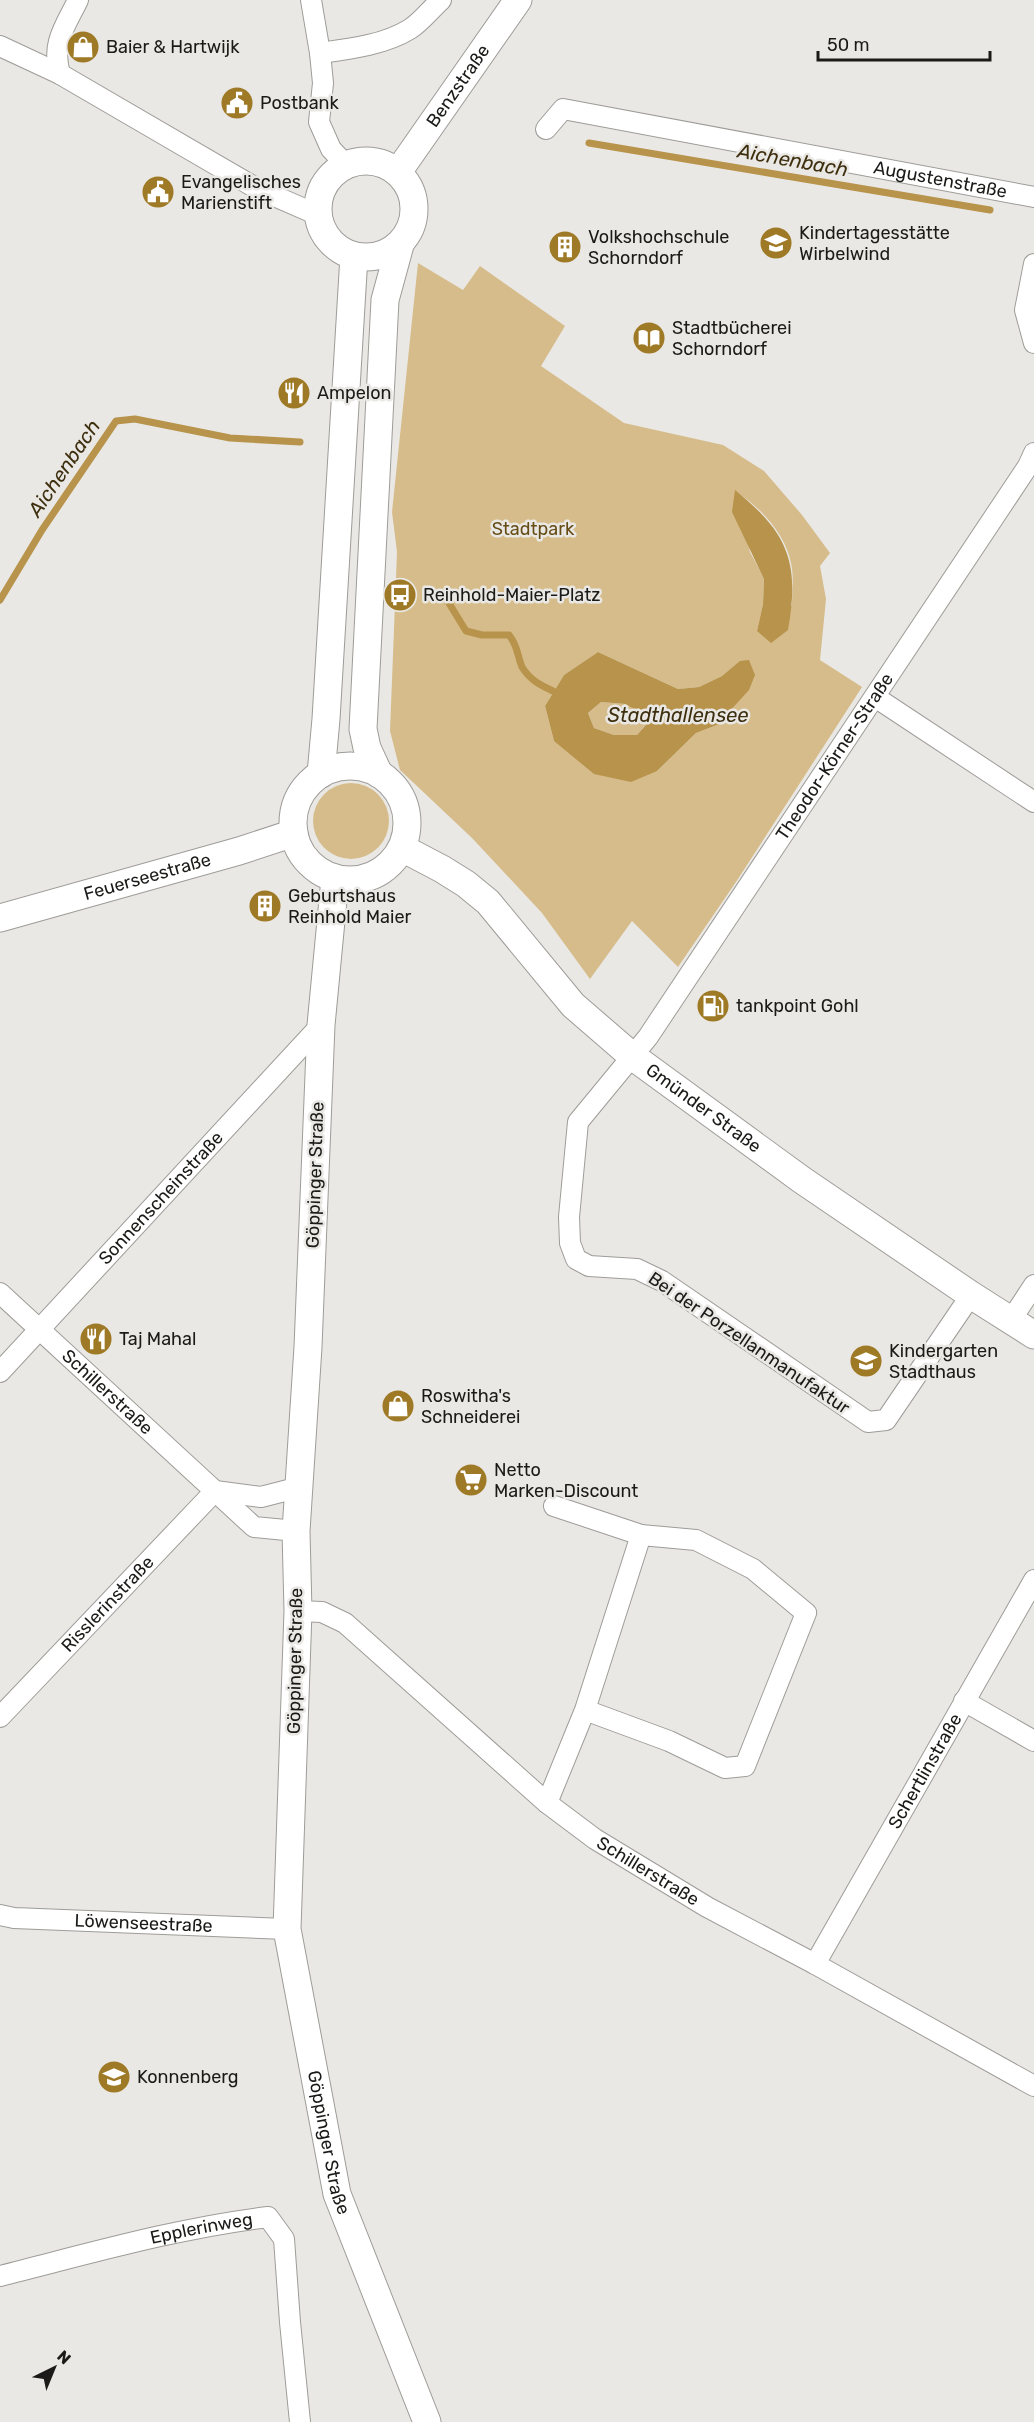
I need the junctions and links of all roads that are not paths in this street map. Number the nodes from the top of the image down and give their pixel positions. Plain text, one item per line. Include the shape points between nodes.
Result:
1 (78, 0) edge
2 (311, 0) edge
3 (441, 0) edge
4 (517, 1) edge
5 (0, 46) edge
6 (320, 53) junction
7 (60, 74) junction
8 (546, 129) dead end
9 (346, 165) junction
10 (398, 172) junction
11 (1034, 197) edge
12 (318, 215) junction
13 (400, 244) junction
14 (354, 256) junction
15 (1034, 264) edge
16 (1034, 343) edge
17 (1034, 453) edge
18 (875, 697) junction
19 (321, 774) junction
20 (379, 774) junction
21 (1034, 802) edge
22 (294, 833) junction
23 (402, 848) junction
24 (335, 879) junction
25 (0, 918) edge
26 (321, 1025) junction
27 (632, 1056) junction
28 (1034, 1285) edge
29 (0, 1293) edge
30 (971, 1295) junction
31 (1011, 1320) junction
32 (40, 1330) junction
33 (1034, 1335) edge
34 (0, 1372) edge
35 (300, 1487) junction
36 (215, 1491) junction
37 (554, 1506) dead end
38 (296, 1531) junction
39 (641, 1535) junction
40 (1034, 1580) edge
41 (298, 1611) junction
42 (964, 1701) junction
43 (585, 1710) junction
44 (0, 1717) edge
45 (1034, 1741) edge
46 (547, 1803) junction
47 (0, 1915) edge
48 (287, 1929) junction
49 (815, 1964) junction
50 (1034, 2086) edge
51 (0, 2276) edge
52 (300, 2422) edge
53 (427, 2422) edge

1 - 7 street via 59,39 55,57
2 - 6 street
3 - 6 street via 411,28 385,40
4 - 10 main road, Benzstraße
5 - 7 street
6 - 9 street via 323,83 319,123 331,148
7 - 12 street via 256,188
8 - 11 street, Augustenstraße via 563,109
9 - 10 main road via 364,160 382,163
9 - 12 main road via 324,186
10 - 13 main road via 410,188 415,208 411,228
12 - 14 main road via 324,233 337,248
13 - 14 main road via 386,254
13 - 20 main road via 385,300 363,729
14 - 19 main road
15 - 16 street via 1025,310
17 - 18 street, Theodor-Körner-Straße
18 - 21 street
18 - 27 street, Theodor-Körner-Straße
19 - 20 main road via 350,766
19 - 22 main road via 307,785 298,800 293,816
20 - 23 main road via 402,799 406,832
22 - 24 main road via 300,852 312,866
22 - 25 main road, Feuerseestraße
23 - 24 main road via 378,873 363,879
23 - 27 main road, Gmünder Straße via 466,884 488,902 573,1005
24 - 26 main road, Göppinger Straße
26 - 32 street, Sonnenscheinstraße
26 - 35 main road, Göppinger Straße
27 - 30 main road, Gmünder Straße via 802,1180
27 - 30 street, Bei der Porzellanmanufaktur via 578,1122 569,1216 570,1243 576,1259 589,1266 637,1269 662,1281 868,1422 886,1420
28 - 31 street
29 - 32 street, Schillerstraße
30 - 31 main road, Gmünder Straße
31 - 33 main road, Gmünder Straße
32 - 34 street, Sonnenscheinstraße
32 - 36 street, Schillerstraße
35 - 36 street via 261,1497
35 - 38 main road, Göppinger Straße
36 - 38 street, Schillerstraße via 254,1527
36 - 44 street, Risslerinstraße
37 - 39 street
38 - 41 main road, Göppinger Straße
39 - 43 street
39 - 43 street via 696,1540 753,1569 806,1613 745,1766 725,1768 669,1741
40 - 42 street, Schertlinstraße
41 - 46 street, Schillerstraße via 322,1612 345,1623
41 - 48 main road, Göppinger Straße
42 - 45 street
42 - 49 street, Schertlinstraße
43 - 46 street
46 - 49 street, Schillerstraße via 595,1839 707,1907
47 - 48 street, Löwenseestraße
48 - 53 main road, Göppinger Straße via 337,2194
49 - 50 street, Schillerstraße
51 - 52 street, Epplerinweg via 228,2222 268,2217 284,2239

